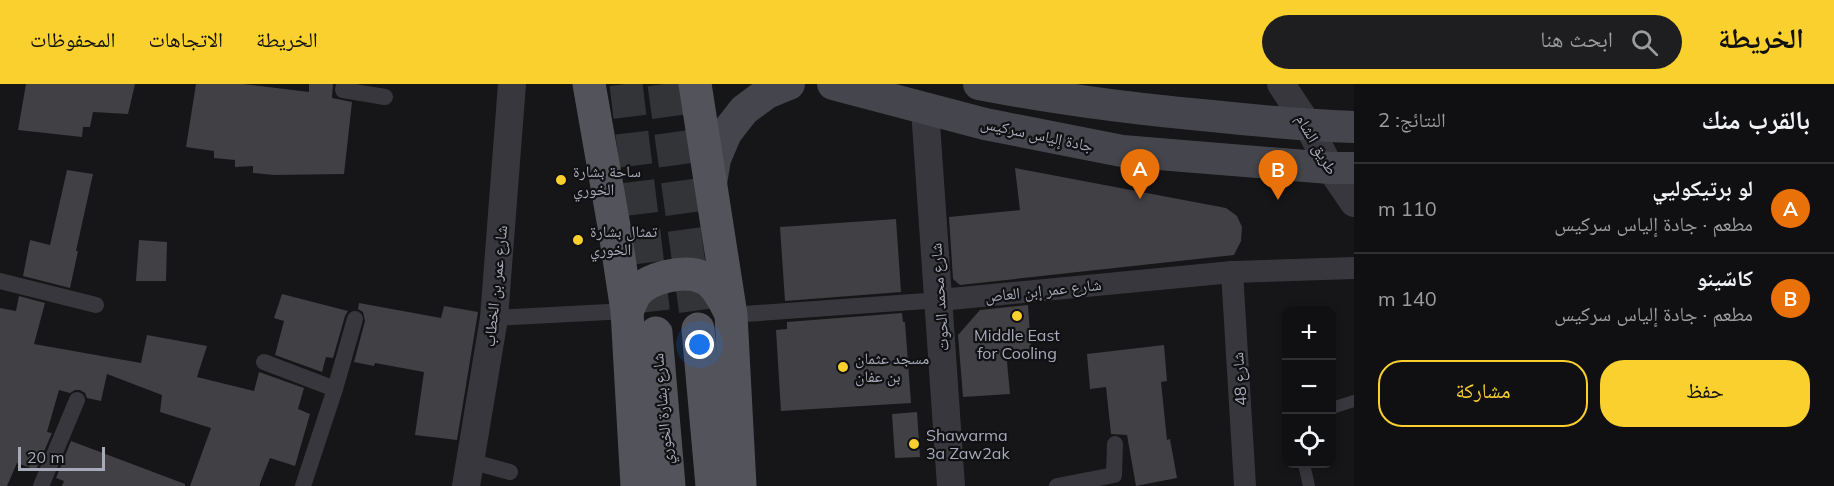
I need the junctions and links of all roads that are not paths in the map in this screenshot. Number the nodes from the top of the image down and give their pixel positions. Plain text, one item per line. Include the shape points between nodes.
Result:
1 (344, 84) edge
2 (513, 84) edge
3 (589, 84) edge
4 (695, 84) edge
5 (789, 84) edge
6 (833, 84) edge
7 (979, 84) edge
8 (1281, 84) edge
9 (385, 97) dead end
10 (926, 109) junction
11 (1308, 125) junction
12 (1354, 127) edge
13 (1342, 168) edge
14 (710, 187) junction
15 (1354, 203) edge
16 (1354, 268) edge
17 (1232, 272) junction
18 (0, 281) edge
19 (940, 300) junction
20 (96, 305) dead end
21 (627, 311) junction
22 (731, 315) junction
23 (494, 318) junction
24 (355, 319) dead end
25 (698, 329) tunnel mouth
26 (656, 333) tunnel mouth
27 (264, 362) dead end
28 (335, 389) junction
29 (78, 400) dead end
30 (1354, 401) edge
31 (1336, 407) edge
32 (1115, 444) dead end
33 (1305, 468) edge
34 (510, 472) dead end
35 (468, 473) edge
36 (41, 486) edge
37 (303, 486) edge
38 (637, 486) edge
39 (669, 486) edge
40 (712, 486) edge
41 (740, 486) edge
42 (951, 486) edge
43 (1057, 486) edge
44 (1245, 486) edge
45 (1309, 486) edge

1 - 9 street via 343,90
2 - 23 street, شارع عمر بن الخطاب
3 - 21 main road
4 - 14 main road
5 - 14 main road via 767,93 744,110 726,132 715,159
6 - 10 main road, جادة إلياس سركيس
7 - 11 main road via 1134,109
8 - 11 street, طريق الشام
10 - 13 main road, جادة إلياس سركيس via 1122,151
10 - 19 street, شارع محمد الحوت
11 - 12 main road
11 - 13 street, طريق الشام
13 - 15 street, طريق الشام
14 - 22 main road
16 - 17 street, شارع عمر إبن العاص
17 - 19 street, شارع عمر إبن العاص
17 - 44 street, شارع 48
18 - 20 street
19 - 22 street, شارع عمر إبن العاص
19 - 42 street, شارع محمد الحوت
21 - 22 main road via 643,287 660,277 684,274 705,278 720,292
21 - 23 street
21 - 38 main road
22 - 41 main road
23 - 35 street, شارع عمر بن الخطاب
24 - 28 street
25 - 40 main road
26 - 39 main road, شارع بشارة الخوري
27 - 28 street
28 - 37 street
29 - 36 street
30 - 31 lane
32 - 43 street via 1114,475
33 - 45 lane
34 - 35 street

